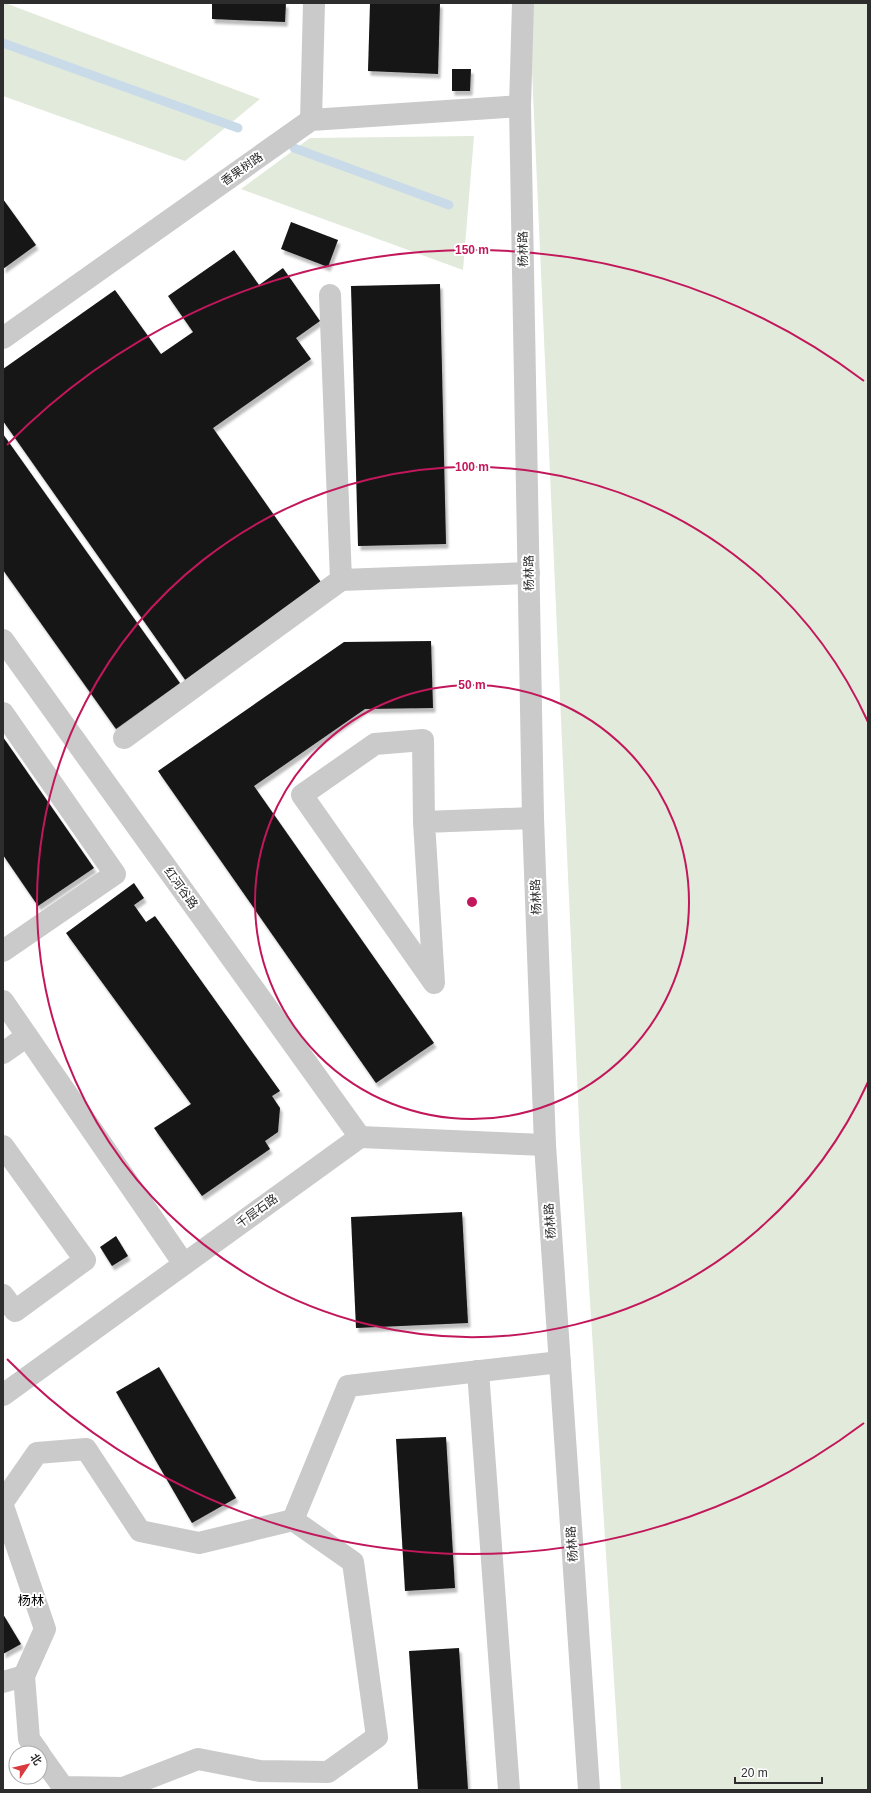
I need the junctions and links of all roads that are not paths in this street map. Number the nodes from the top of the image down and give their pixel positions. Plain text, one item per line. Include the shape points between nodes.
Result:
1 (314, 3) edge
2 (523, 3) edge
3 (520, 106) junction
4 (311, 120) junction
5 (330, 295) dead end
6 (3, 338) edge
7 (530, 573) junction
8 (341, 580) junction
9 (3, 640) edge
10 (3, 713) edge
11 (124, 738) dead end
12 (533, 818) junction
13 (424, 822) junction
14 (3, 951) edge
15 (3, 1001) edge
16 (27, 1036) junction
17 (3, 1054) edge
18 (360, 1137) junction
19 (545, 1145) junction
20 (3, 1146) edge
21 (184, 1264) junction
22 (3, 1295) edge
23 (560, 1362) junction
24 (478, 1371) junction
25 (3, 1395) edge
26 (3, 1502) edge
27 (3, 1506) edge
28 (293, 1520) junction
29 (24, 1676) junction
30 (3, 1682) edge
31 (33, 1745) edge
32 (48, 1766) edge
33 (509, 1790) edge
34 (589, 1790) edge

1 - 4 street
2 - 3 street, 杨林路
3 - 4 street
3 - 7 street, 杨林路
4 - 6 street, 香果树路
5 - 8 street
7 - 8 street
7 - 12 street, 杨林路
8 - 11 street
9 - 18 street, 红河谷路
10 - 14 street via 115,874
12 - 13 street
12 - 19 street, 杨林路
13 - 13 street via 423,740 375,744 302,795 434,983
15 - 16 street
16 - 17 street
16 - 21 street
18 - 19 street
18 - 21 street, 千层石路
19 - 23 street, 杨林路
20 - 22 street via 85,1260 15,1311
21 - 25 street, 千层石路
23 - 24 street
23 - 34 street, 杨林路
24 - 28 street via 348,1386
24 - 33 street
26 - 28 street via 37,1453 86,1449 140,1531 199,1543
27 - 29 street via 45,1629
28 - 32 street via 353,1562 377,1737 328,1772 260,1771 198,1759 123,1788 63,1787
29 - 30 street
29 - 31 street via 29,1740

